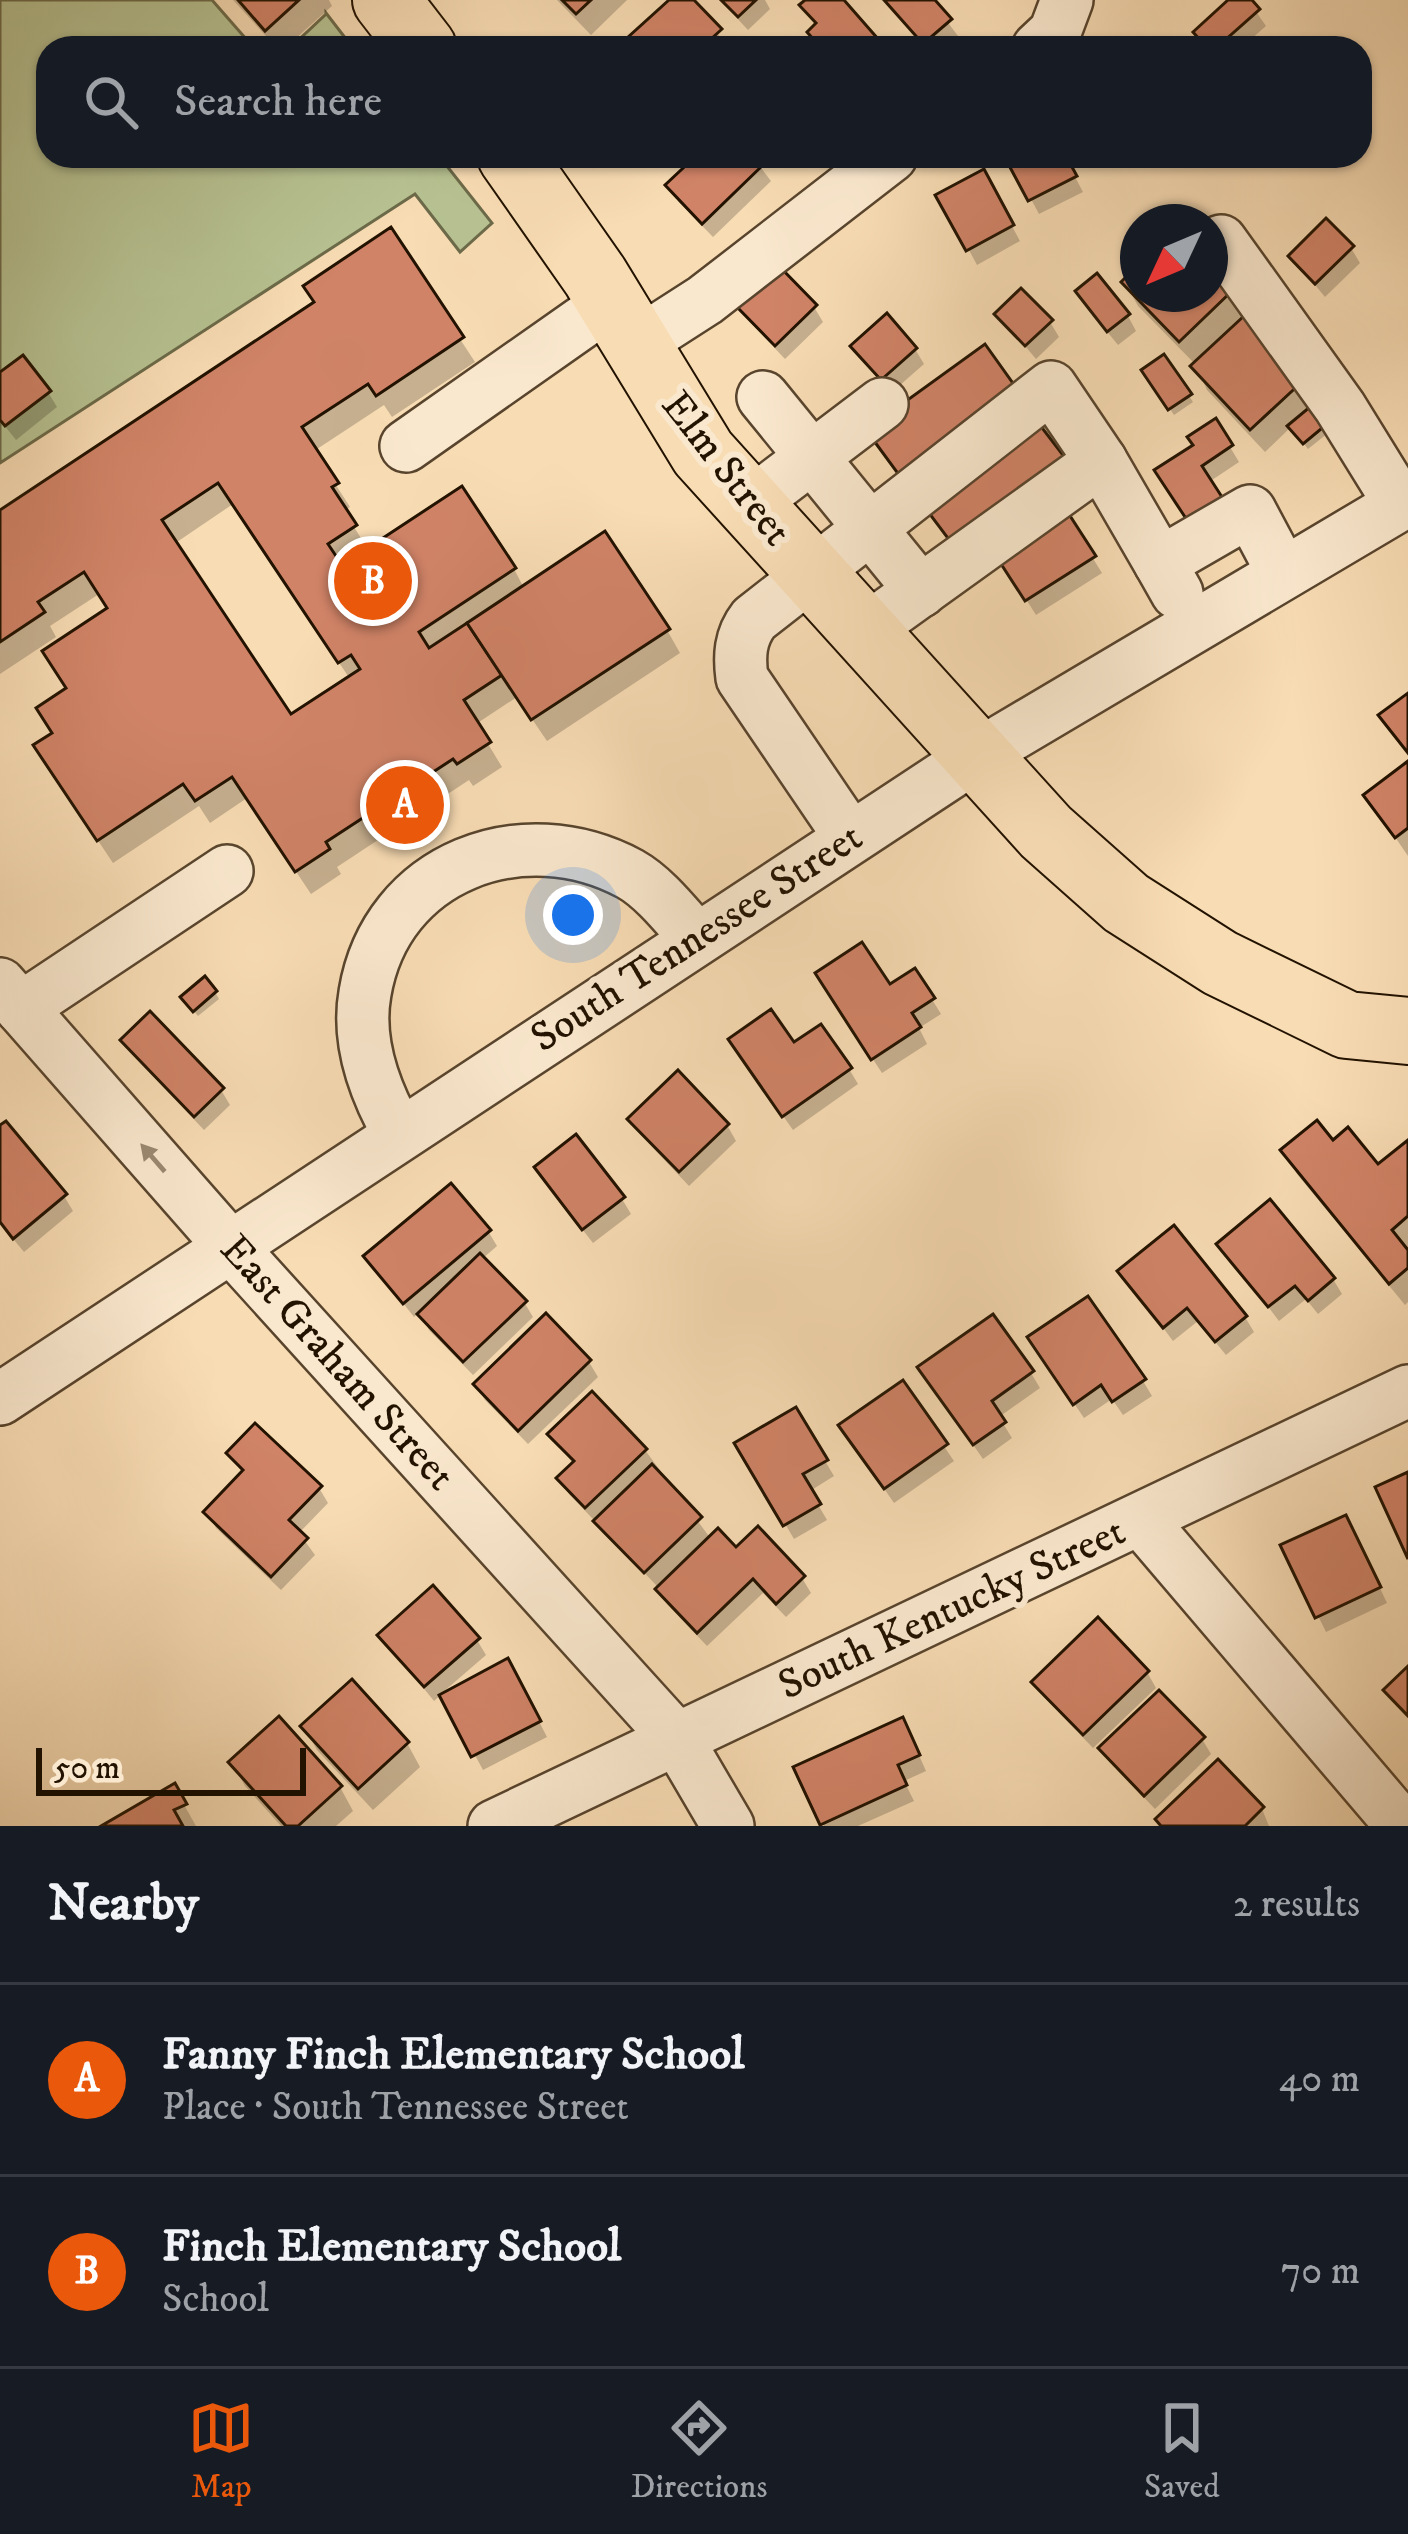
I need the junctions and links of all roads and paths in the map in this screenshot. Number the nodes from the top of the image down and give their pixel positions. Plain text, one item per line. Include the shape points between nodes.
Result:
1 (386, 0) edge
2 (1067, 0) edge
3 (414, 36) edge
4 (1051, 36) edge
5 (520, 168) edge
6 (875, 168) edge
7 (1228, 251) edge
8 (623, 324) junction
9 (764, 397) dead end
10 (882, 404) dead end
11 (406, 446) dead end
12 (812, 457) junction
13 (1101, 461) junction
14 (1404, 502) edge
15 (749, 506) junction
16 (868, 526) junction
17 (1160, 563) junction
18 (808, 573) junction
19 (1283, 573) junction
20 (921, 590) junction
21 (1196, 625) junction
22 (863, 632) junction
23 (976, 756) junction
24 (850, 837) junction
25 (227, 871) dead end
26 (696, 938) junction
27 (10, 996) edge
28 (1378, 1028) edge
29 (1408, 1077) edge
30 (400, 1134) junction
31 (230, 1246) junction
32 (1408, 1391) edge
33 (0, 1399) edge
34 (1142, 1520) junction
35 (677, 1739) junction
36 (494, 1826) edge
37 (728, 1826) edge
38 (1402, 1826) edge

1 - 3 main road
2 - 4 street
5 - 8 main road, Elm Street
6 - 8 street via 705,300
7 - 14 street
8 - 11 street
8 - 15 main road, Elm Street via 684,425
9 - 12 street
10 - 12 street
12 - 15 street
12 - 16 street
13 - 16 street via 1051,387
13 - 17 street
13 - 20 street
14 - 19 street, South Tennessee Street
15 - 18 main road, Elm Street
16 - 18 street
16 - 20 street
17 - 19 street via 1250,512
17 - 21 street
18 - 22 main road, Elm Street
18 - 24 street via 745,630 742,679
19 - 21 street, South Tennessee Street
20 - 22 street
21 - 23 street, South Tennessee Street
22 - 23 main road, Elm Street
23 - 24 street, South Tennessee Street
23 - 28 main road, Elm Street via 1074,860 1158,926 1257,983
24 - 26 street, South Tennessee Street
25 - 27 street
26 - 30 street, South Tennessee Street
26 - 30 street via 634,876 581,852 524,848 467,861 419,892 383,938 364,993 365,1051
31 -> 27 street, East Graham Street
28 - 29 main road, Elm Street via 1389,1066
30 - 31 street, South Tennessee Street
31 - 33 street, South Tennessee Street
31 - 35 street, East Graham Street
32 - 34 street, South Kentucky Street
34 - 35 street, South Kentucky Street
34 - 38 street
35 - 36 street, South Kentucky Street
35 - 37 street, East Graham Street

